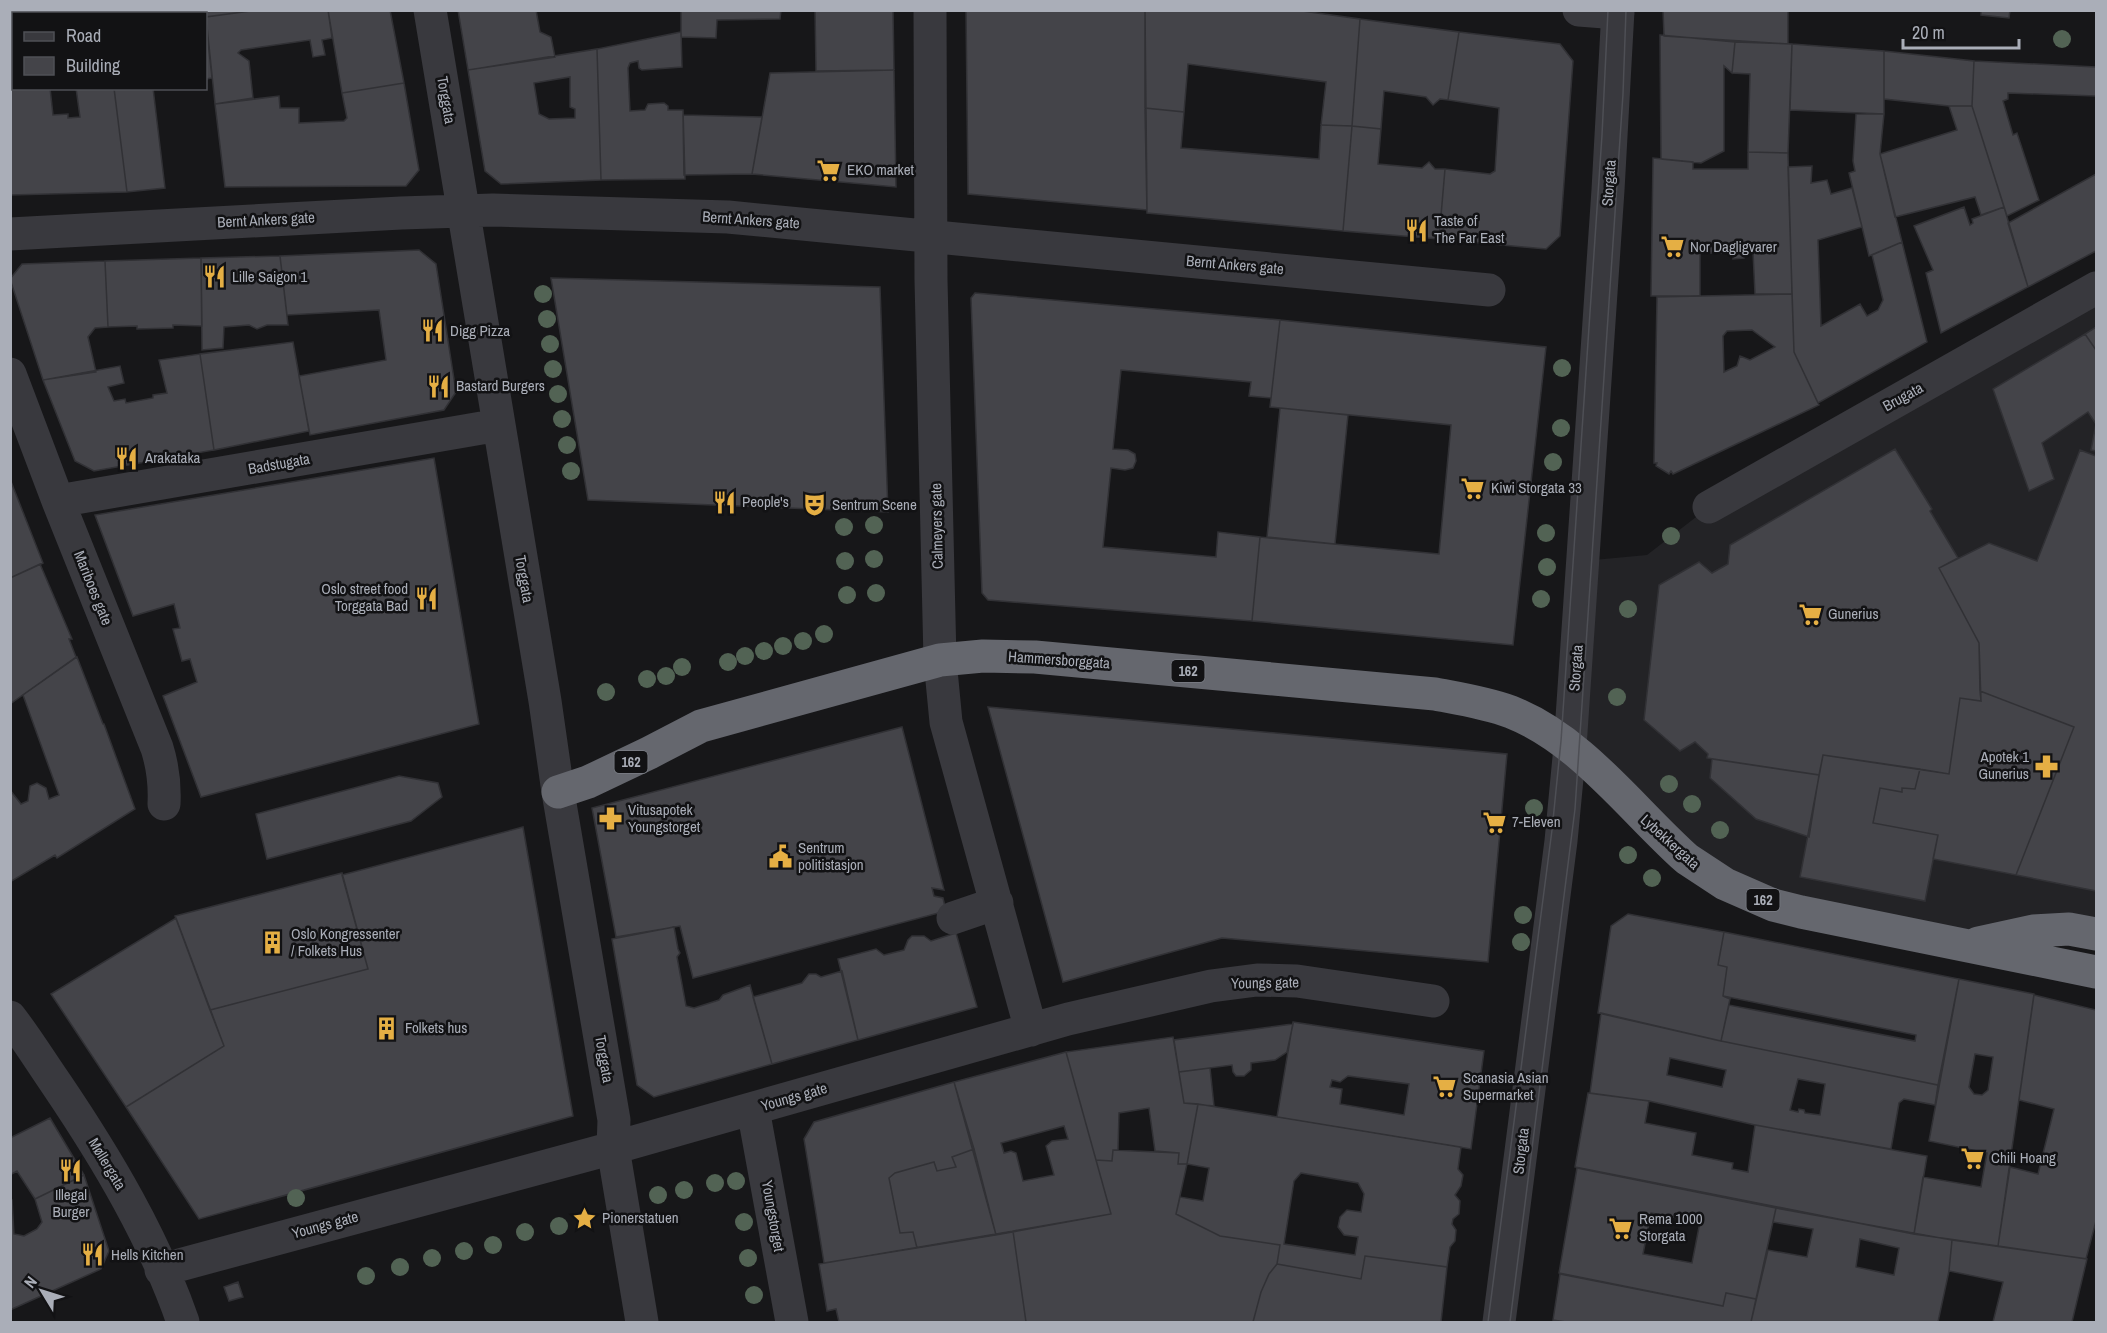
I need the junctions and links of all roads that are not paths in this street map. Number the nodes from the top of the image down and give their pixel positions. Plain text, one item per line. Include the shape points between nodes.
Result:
1 (430, 10) edge
2 (930, 10) edge
3 (1579, 10) edge
4 (1618, 12) edge
5 (463, 211) junction
6 (10, 234) edge
7 (931, 237) junction
8 (2097, 288) edge
9 (1490, 290) dead end
10 (10, 374) edge
11 (499, 426) junction
12 (58, 501) junction
13 (1709, 507) dead end
14 (940, 660) junction
15 (1570, 747) junction
16 (558, 792) junction
17 (164, 804) dead end
18 (997, 903) junction
19 (952, 918) dead end
20 (2097, 934) edge
21 (1965, 945) junction
22 (2097, 972) edge
23 (1433, 1001) dead end
24 (13, 1020) edge
25 (1031, 1030) junction
26 (753, 1109) junction
27 (613, 1148) junction
28 (161, 1270) junction
29 (183, 1323) edge
30 (642, 1323) edge
31 (792, 1323) edge
32 (1499, 1323) edge

1 - 5 street, Torggata
2 - 7 street, Calmeyers gate
3 - 4 street
4 - 15 street, Storgata
5 - 6 street, Bernt Ankers gate
5 - 7 street, Bernt Ankers gate via 728,217
5 - 11 street, Torggata
7 - 9 street, Bernt Ankers gate
7 - 14 street, Calmeyers gate
8 - 13 street, Brugata
10 - 12 street, Mariboes gate
11 - 12 street, Badstugata
11 - 16 street, Torggata
12 - 17 street, Mariboes gate via 157,748 163,768
14 - 15 highway, Hammersborggata / 162 via 1035,657 1435,694 1511,712
14 - 16 highway, Hammersborggata / 162 via 701,726 598,777
14 - 18 street, Calmeyers gate via 946,722
15 - 21 highway, Lybekkergata / 162 via 1687,860 1736,889 1773,905
15 - 32 street, Storgata
16 - 27 street, Torggata via 614,1120
18 - 19 street
18 - 25 street, Calmeyers gate
20 - 21 highway, Lybekkergata / 162 via 2069,929 2033,931
21 - 22 highway, Lybekkergata / 162
23 - 25 street, Youngs gate via 1298,981 1257,980 1211,986
24 - 28 street, Møllergata via 112,1172
25 - 26 street, Youngs gate
26 - 27 street, Youngs gate
26 - 31 street, Youngstorget
27 - 28 street, Youngs gate
27 - 30 street
28 - 29 street, Møllergata

